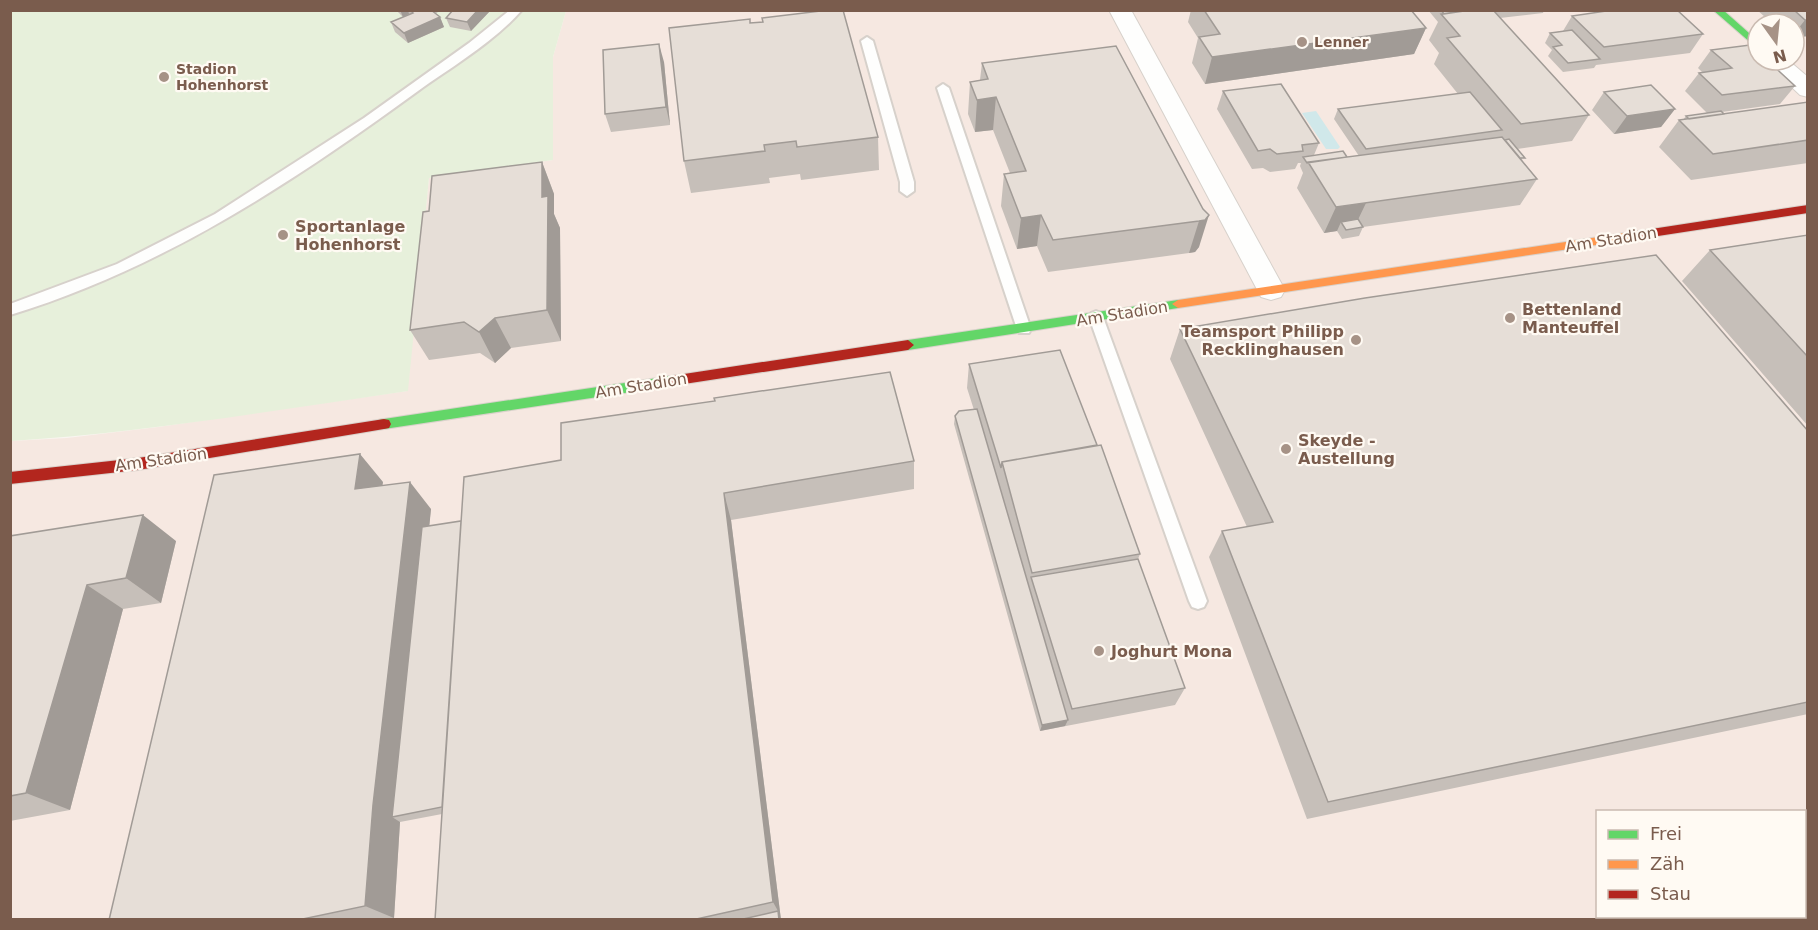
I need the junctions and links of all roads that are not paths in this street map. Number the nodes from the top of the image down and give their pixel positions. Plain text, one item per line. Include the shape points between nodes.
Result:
1 (517, 10) edge
2 (1120, 10) edge
3 (1717, 10) edge
4 (1746, 35) edge
5 (867, 41) dead end
6 (1787, 72) edge
7 (943, 88) dead end
8 (1808, 90) edge
9 (907, 191) dead end
10 (1808, 209) edge
11 (1271, 290) junction
12 (10, 310) edge
13 (1096, 318) junction
14 (1024, 328) junction
15 (10, 478) edge
16 (1198, 602) dead end

1 - 12 lane via 370,119 260,194 158,251
2 - 11 street
3 - 4 street
5 - 9 lane
6 - 8 street
7 - 14 lane
10 - 11 street, Am Stadion
11 - 13 street, Am Stadion
13 - 14 street, Am Stadion
13 - 16 lane
14 - 15 street, Am Stadion via 138,464

